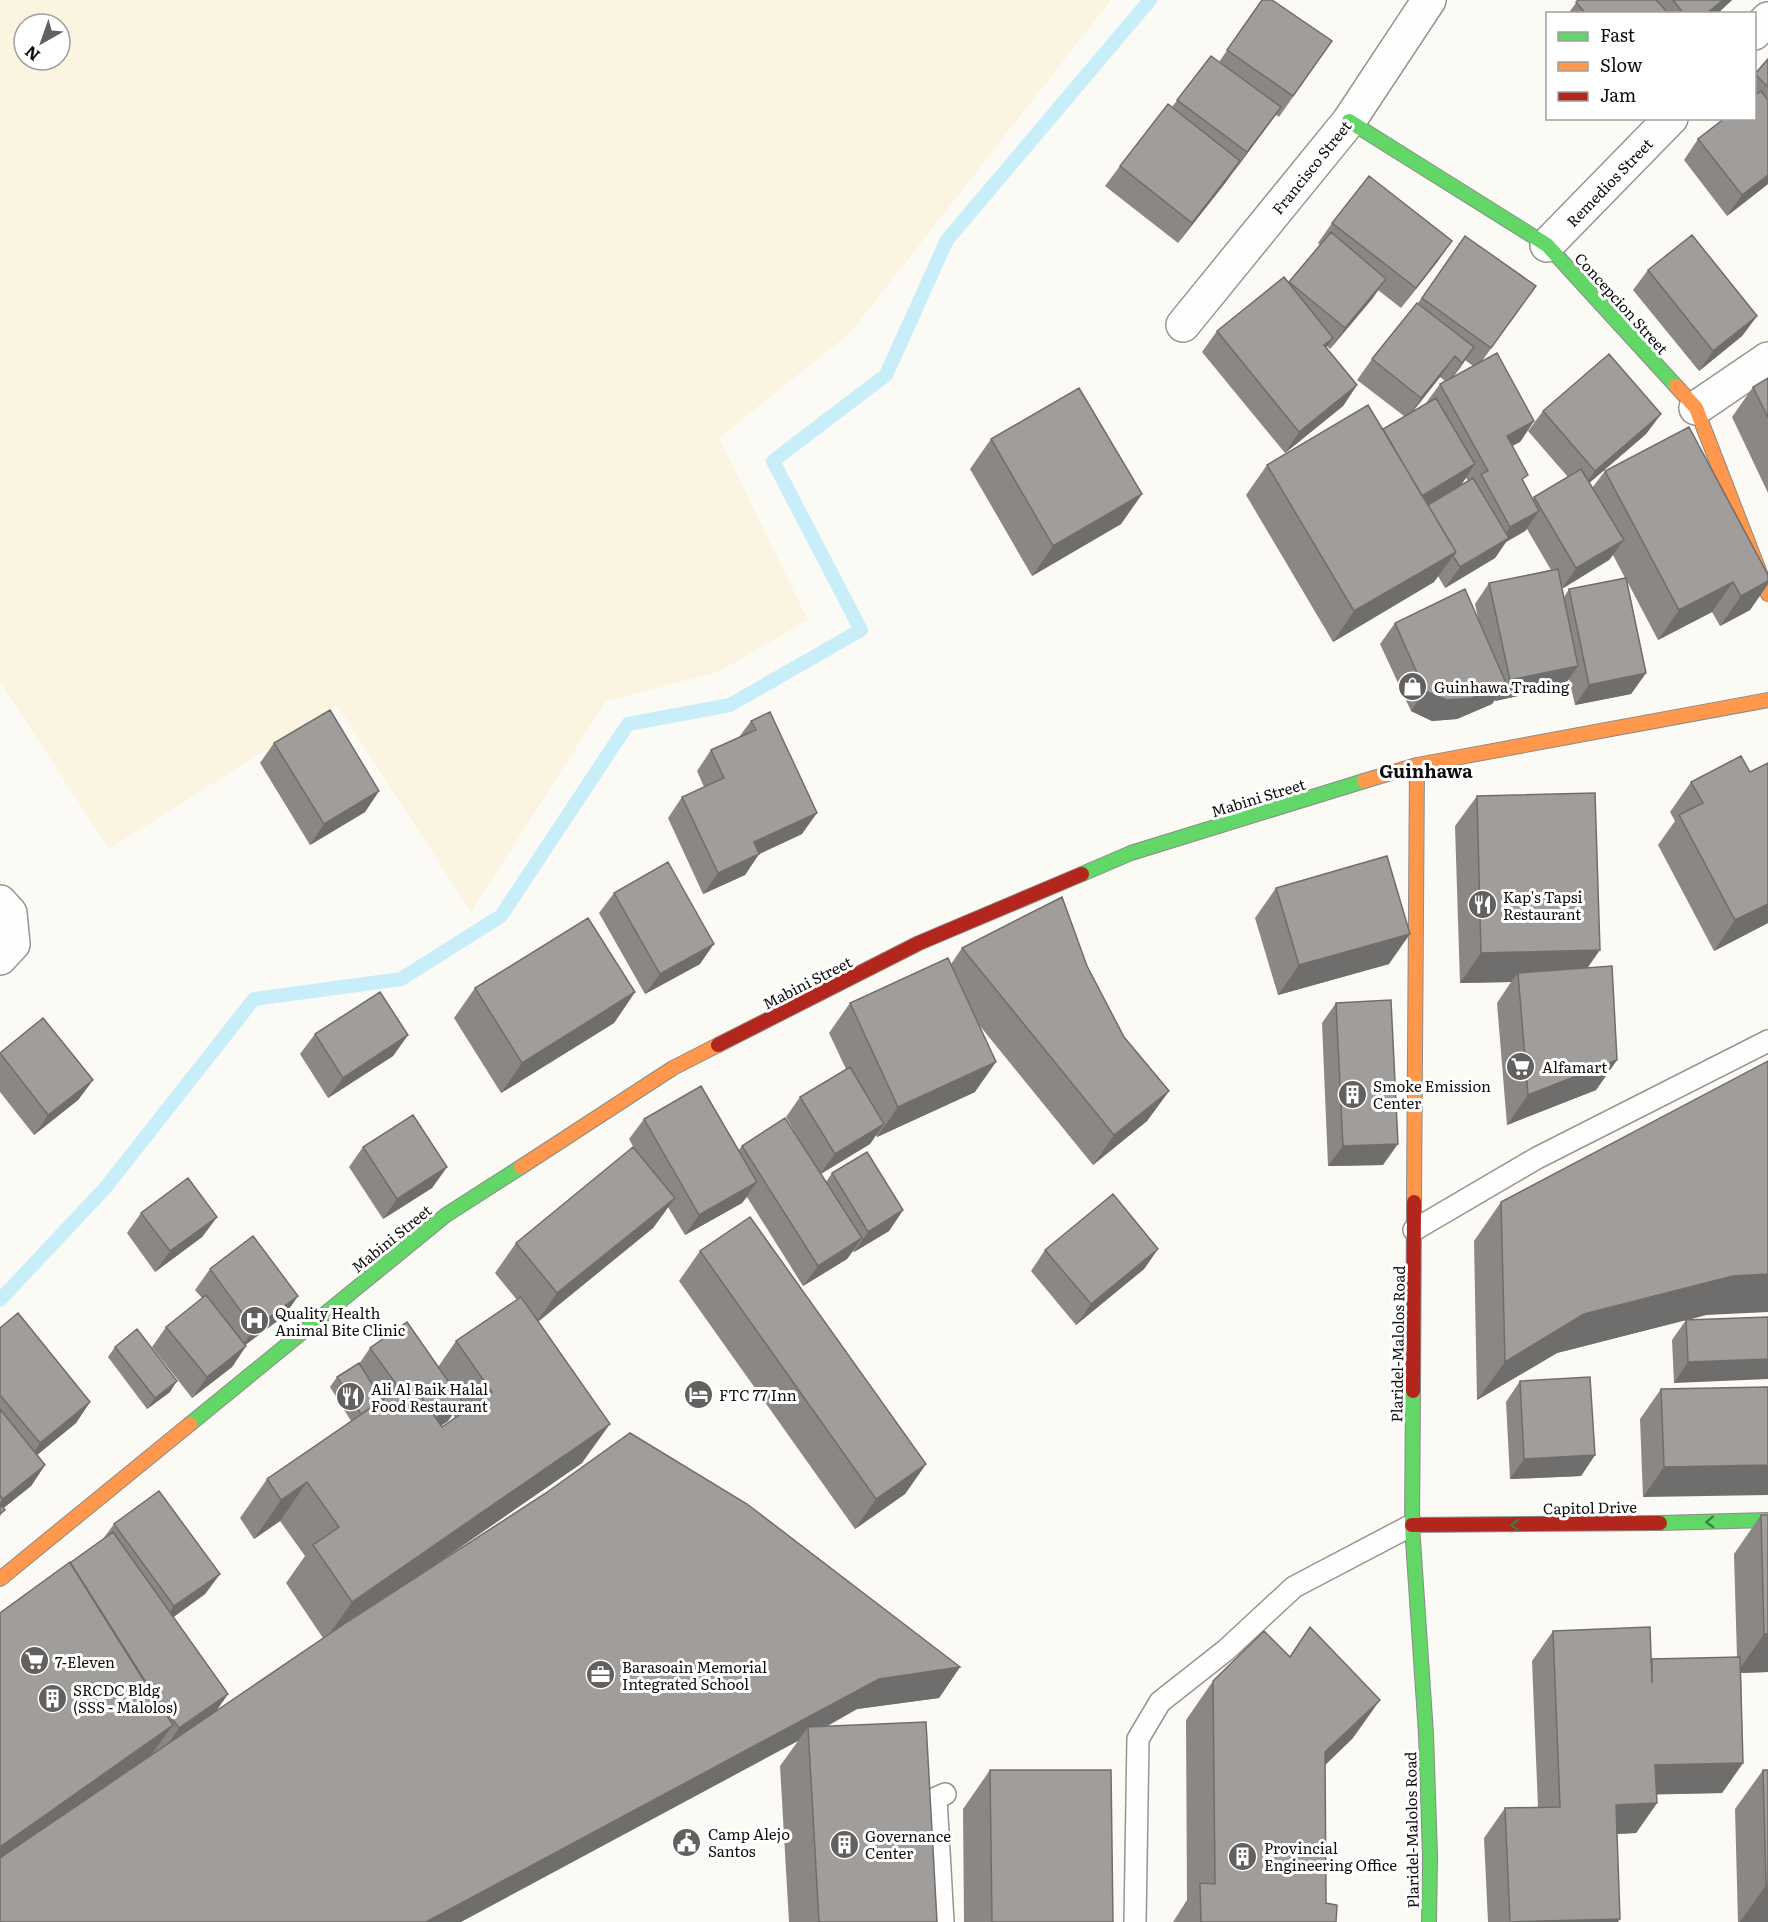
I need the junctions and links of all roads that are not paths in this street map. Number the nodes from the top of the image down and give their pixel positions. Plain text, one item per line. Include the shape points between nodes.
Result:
1 (1429, 0) edge
2 (1768, 19) edge
3 (1756, 32) edge
4 (1669, 120) edge
5 (1348, 121) junction
6 (1548, 245) junction
7 (1183, 325) dead end
8 (1768, 359) edge
9 (1696, 408) junction
10 (1768, 594) edge
11 (1768, 700) edge
12 (1417, 765) junction
13 (0, 902) edge
14 (0, 958) edge
15 (1768, 1041) edge
16 (1414, 1230) junction
17 (1768, 1520) edge
18 (1412, 1525) junction
19 (0, 1579) edge
20 (945, 1794) dead end
21 (944, 1922) edge
22 (1135, 1922) edge
23 (1430, 1922) edge

1 - 5 street, Francisco Street
2 - 3 street
4 - 6 street, Remedios Street
5 - 6 street, Concepcion Street
5 - 7 street, Francisco Street
6 - 9 street, Concepcion Street
8 - 9 street
9 - 10 street, Concepcion Street
11 - 12 street, Mabini Street
12 - 16 street, Plaridel-Malolos Road
12 - 19 street, Mabini Street via 1131,853 919,943 674,1068 446,1215
13 - 14 street via 10,913 13,944
15 - 16 lane via 1537,1158
16 - 18 street, Plaridel-Malolos Road
17 -> 18 street, Capitol Drive
18 - 22 lane via 1294,1587 1226,1650 1160,1702 1138,1739
18 - 23 street, Plaridel-Malolos Road via 1426,1734
20 - 21 lane via 936,1798

